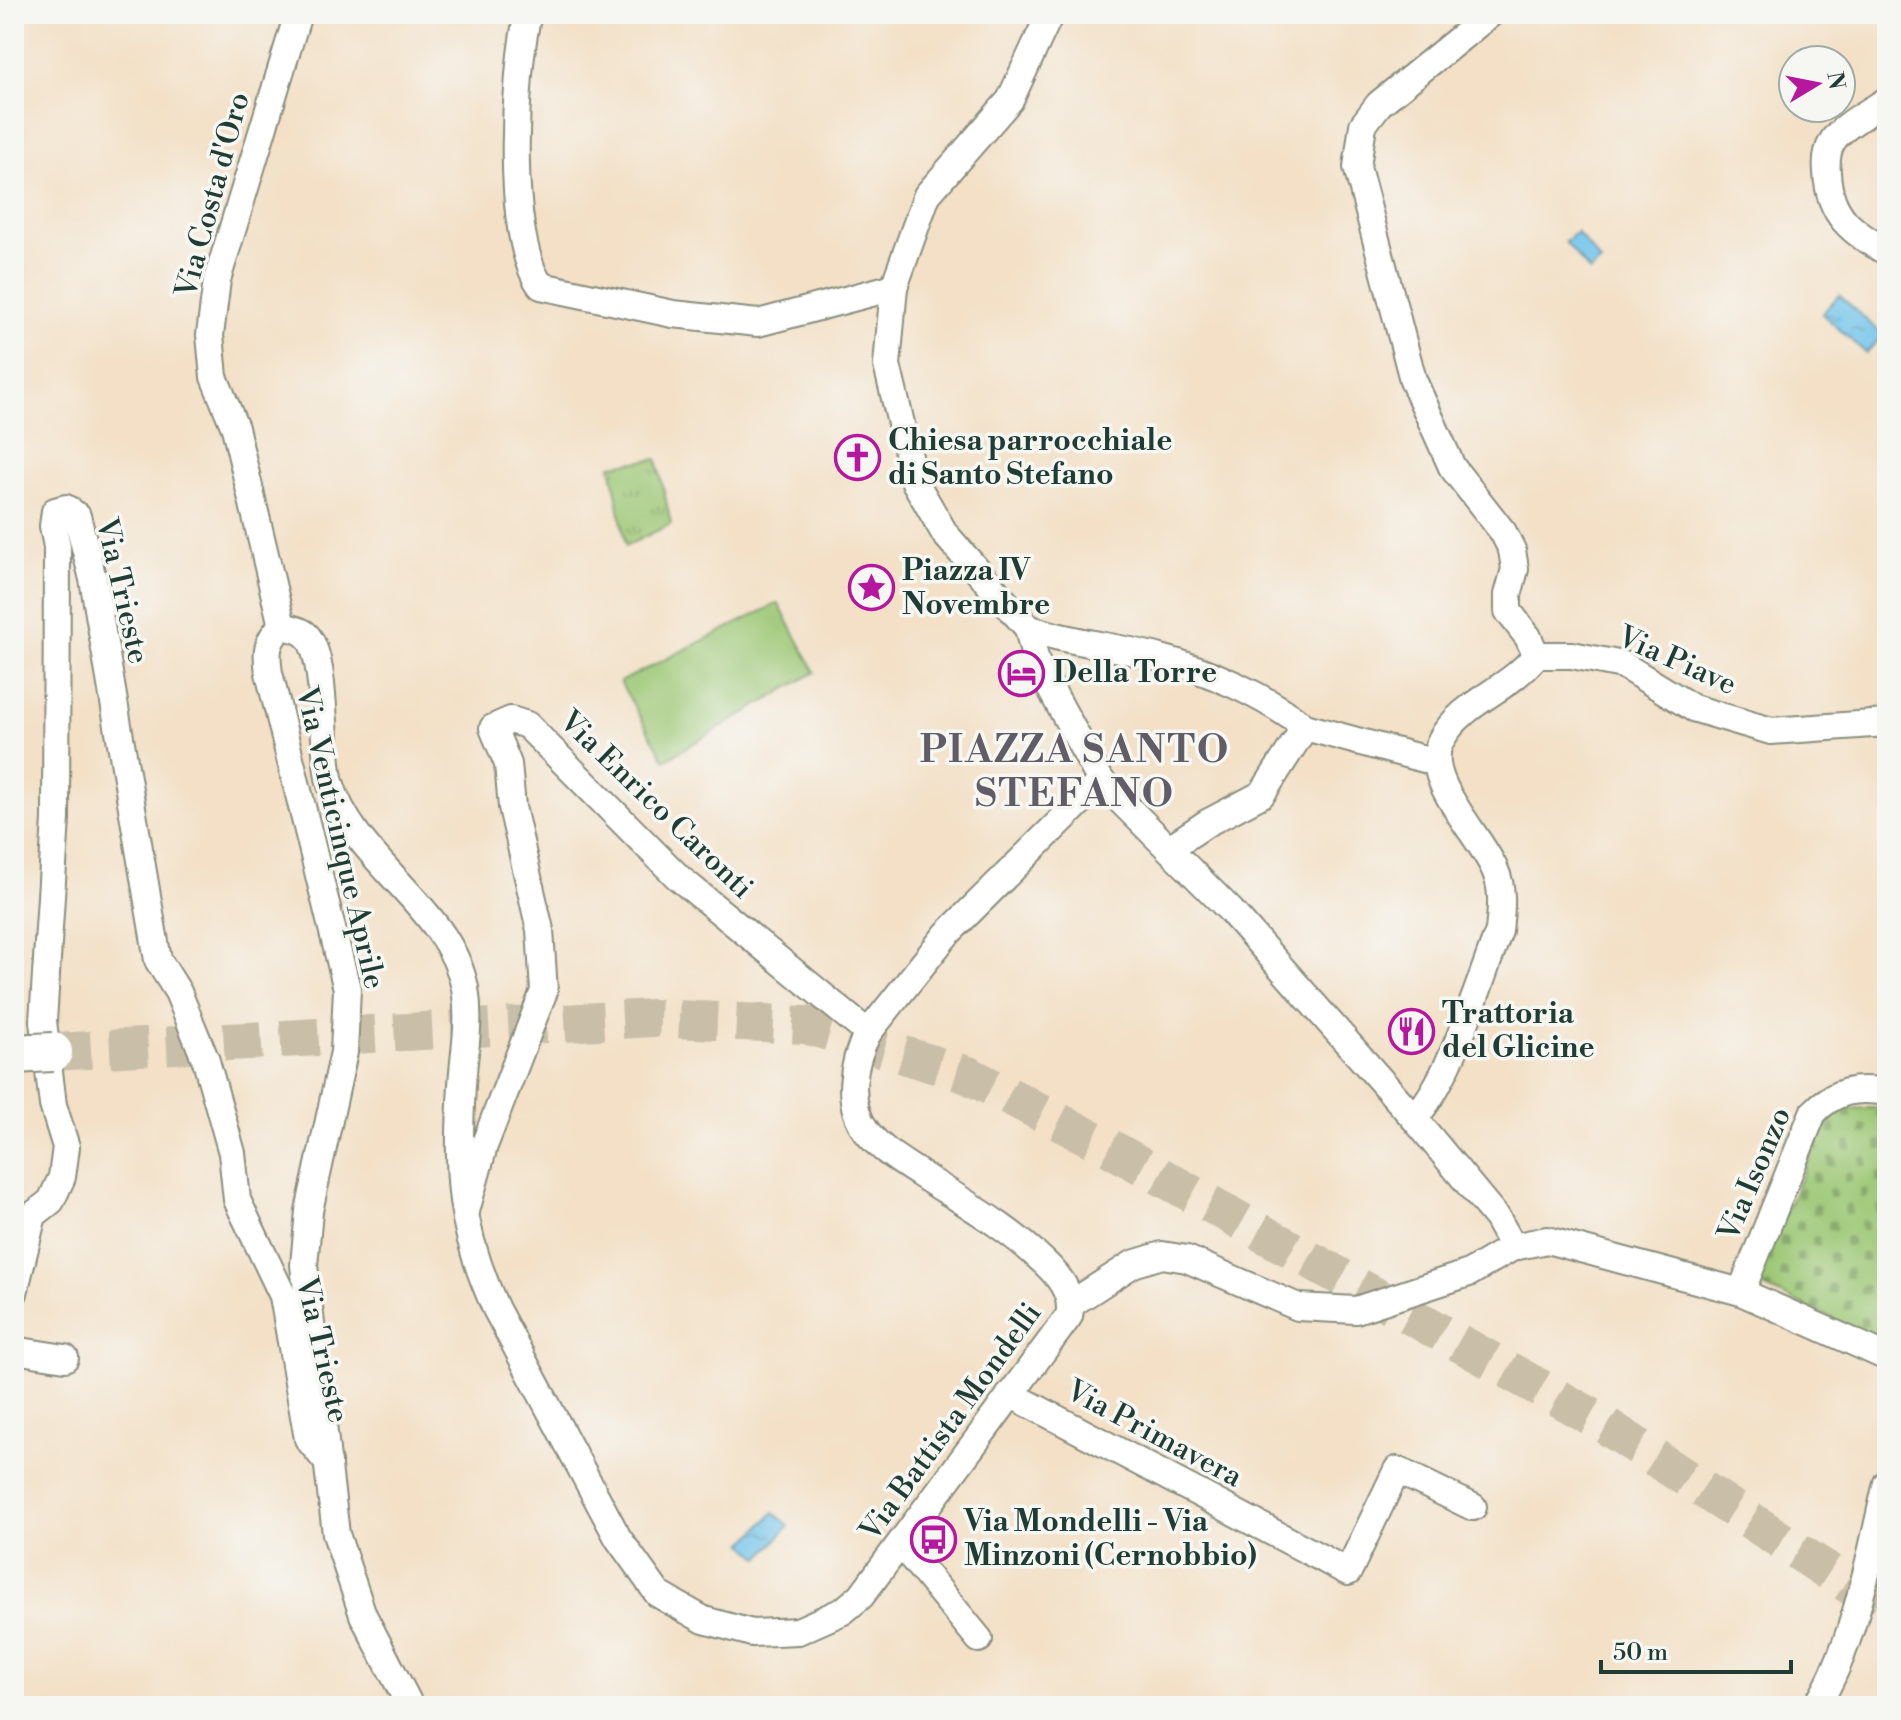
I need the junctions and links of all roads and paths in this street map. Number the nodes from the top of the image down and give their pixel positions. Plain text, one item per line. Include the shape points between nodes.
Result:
1 (298, 14) edge
2 (528, 14) edge
3 (1050, 14) edge
4 (1491, 14) edge
5 (1887, 100) edge
6 (1887, 252) edge
7 (894, 287) junction
8 (282, 626) junction
9 (1028, 628) junction
10 (1536, 655) junction
11 (1887, 723) edge
12 (1305, 727) junction
13 (1435, 762) junction
14 (1101, 781) junction
15 (1171, 847) junction
16 (868, 1033) junction
17 (53, 1052) tunnel mouth
18 (14, 1054) edge
19 (1887, 1092) edge
20 (1414, 1118) junction
21 (464, 1219) junction
22 (1513, 1247) junction
23 (1741, 1292) junction
24 (14, 1293) edge
25 (1071, 1304) junction
26 (14, 1350) edge
27 (1887, 1357) edge
28 (65, 1358) dead end
29 (1010, 1394) junction
30 (328, 1463) junction
31 (1887, 1483) edge
32 (1473, 1507) dead end
33 (901, 1544) junction
34 (979, 1639) dead end
35 (410, 1706) edge
36 (1816, 1706) edge

1 - 8 street, Via Costa d'Oro via 217,280 210,335 214,377 243,456
2 - 7 street via 517,75 518,189 530,267 541,286 673,314 758,323
3 - 7 street via 1010,100 927,195
4 - 10 street via 1379,104 1363,125 1357,167 1413,380 1452,467 1512,550 1515,569 1508,611
5 - 6 street via 1833,140 1826,159 1838,217
7 - 9 street via 887,365 915,482 945,534
8 - 21 street, Via Venticinque Aprile via 305,634 313,645 331,783 356,832 453,951 465,987 470,1033 462,1080 458,1180
8 - 30 street, Via Venticinque Aprile via 266,652 269,673 347,989 344,1052 309,1211 304,1265
9 - 12 street via 1207,673
9 - 14 street via 1036,662
10 - 11 street, Via Piave via 1572,655 1623,665 1693,708 1771,731
10 - 13 street via 1509,684 1466,708 1439,743
12 - 13 street
12 - 15 street via 1262,794
13 - 20 street via 1443,787 1496,871 1501,910 1499,931 1453,1048
14 - 15 street
14 - 16 street, Via Battista Mondelli via 946,935
15 - 20 street
16 - 21 street, Via Enrico Caronti via 678,877 527,725 511,720 493,728 508,764 512,807 540,930 544,991 484,1146
16 - 25 street, Via Battista Mondelli via 853,1081 858,1115 867,1131 905,1164 1022,1240 1055,1272
17 - 18 highway, bridge
19 - 23 street, Via Isonzo via 1862,1088 1829,1095 1813,1113
20 - 22 street via 1497,1218
21 - 33 street, Via Battista Mondelli via 478,1271 496,1309 618,1538 658,1594 704,1620 752,1633 798,1631 843,1611 861,1596
22 - 23 street via 1547,1240
22 - 25 street via 1469,1273 1356,1310 1298,1307 1187,1259 1162,1255 1133,1264
23 - 27 street
24 - 30 street, Via Trieste via 33,1215 51,1201 62,1177 66,1147 53,1105 43,1021 56,819 53,526 55,511 66,508 77,516 93,579 158,960 178,992 206,1061 232,1153 237,1200 283,1296 308,1439
25 - 29 street, Via Battista Mondelli via 1069,1316
26 - 28 street
29 - 32 street, Via Primavera via 1348,1572 1397,1470
29 - 33 street, Via Battista Mondelli
30 - 35 street, Via Venticinque Aprile via 336,1534 363,1615
31 - 36 street via 1832,1682
33 - 34 street

